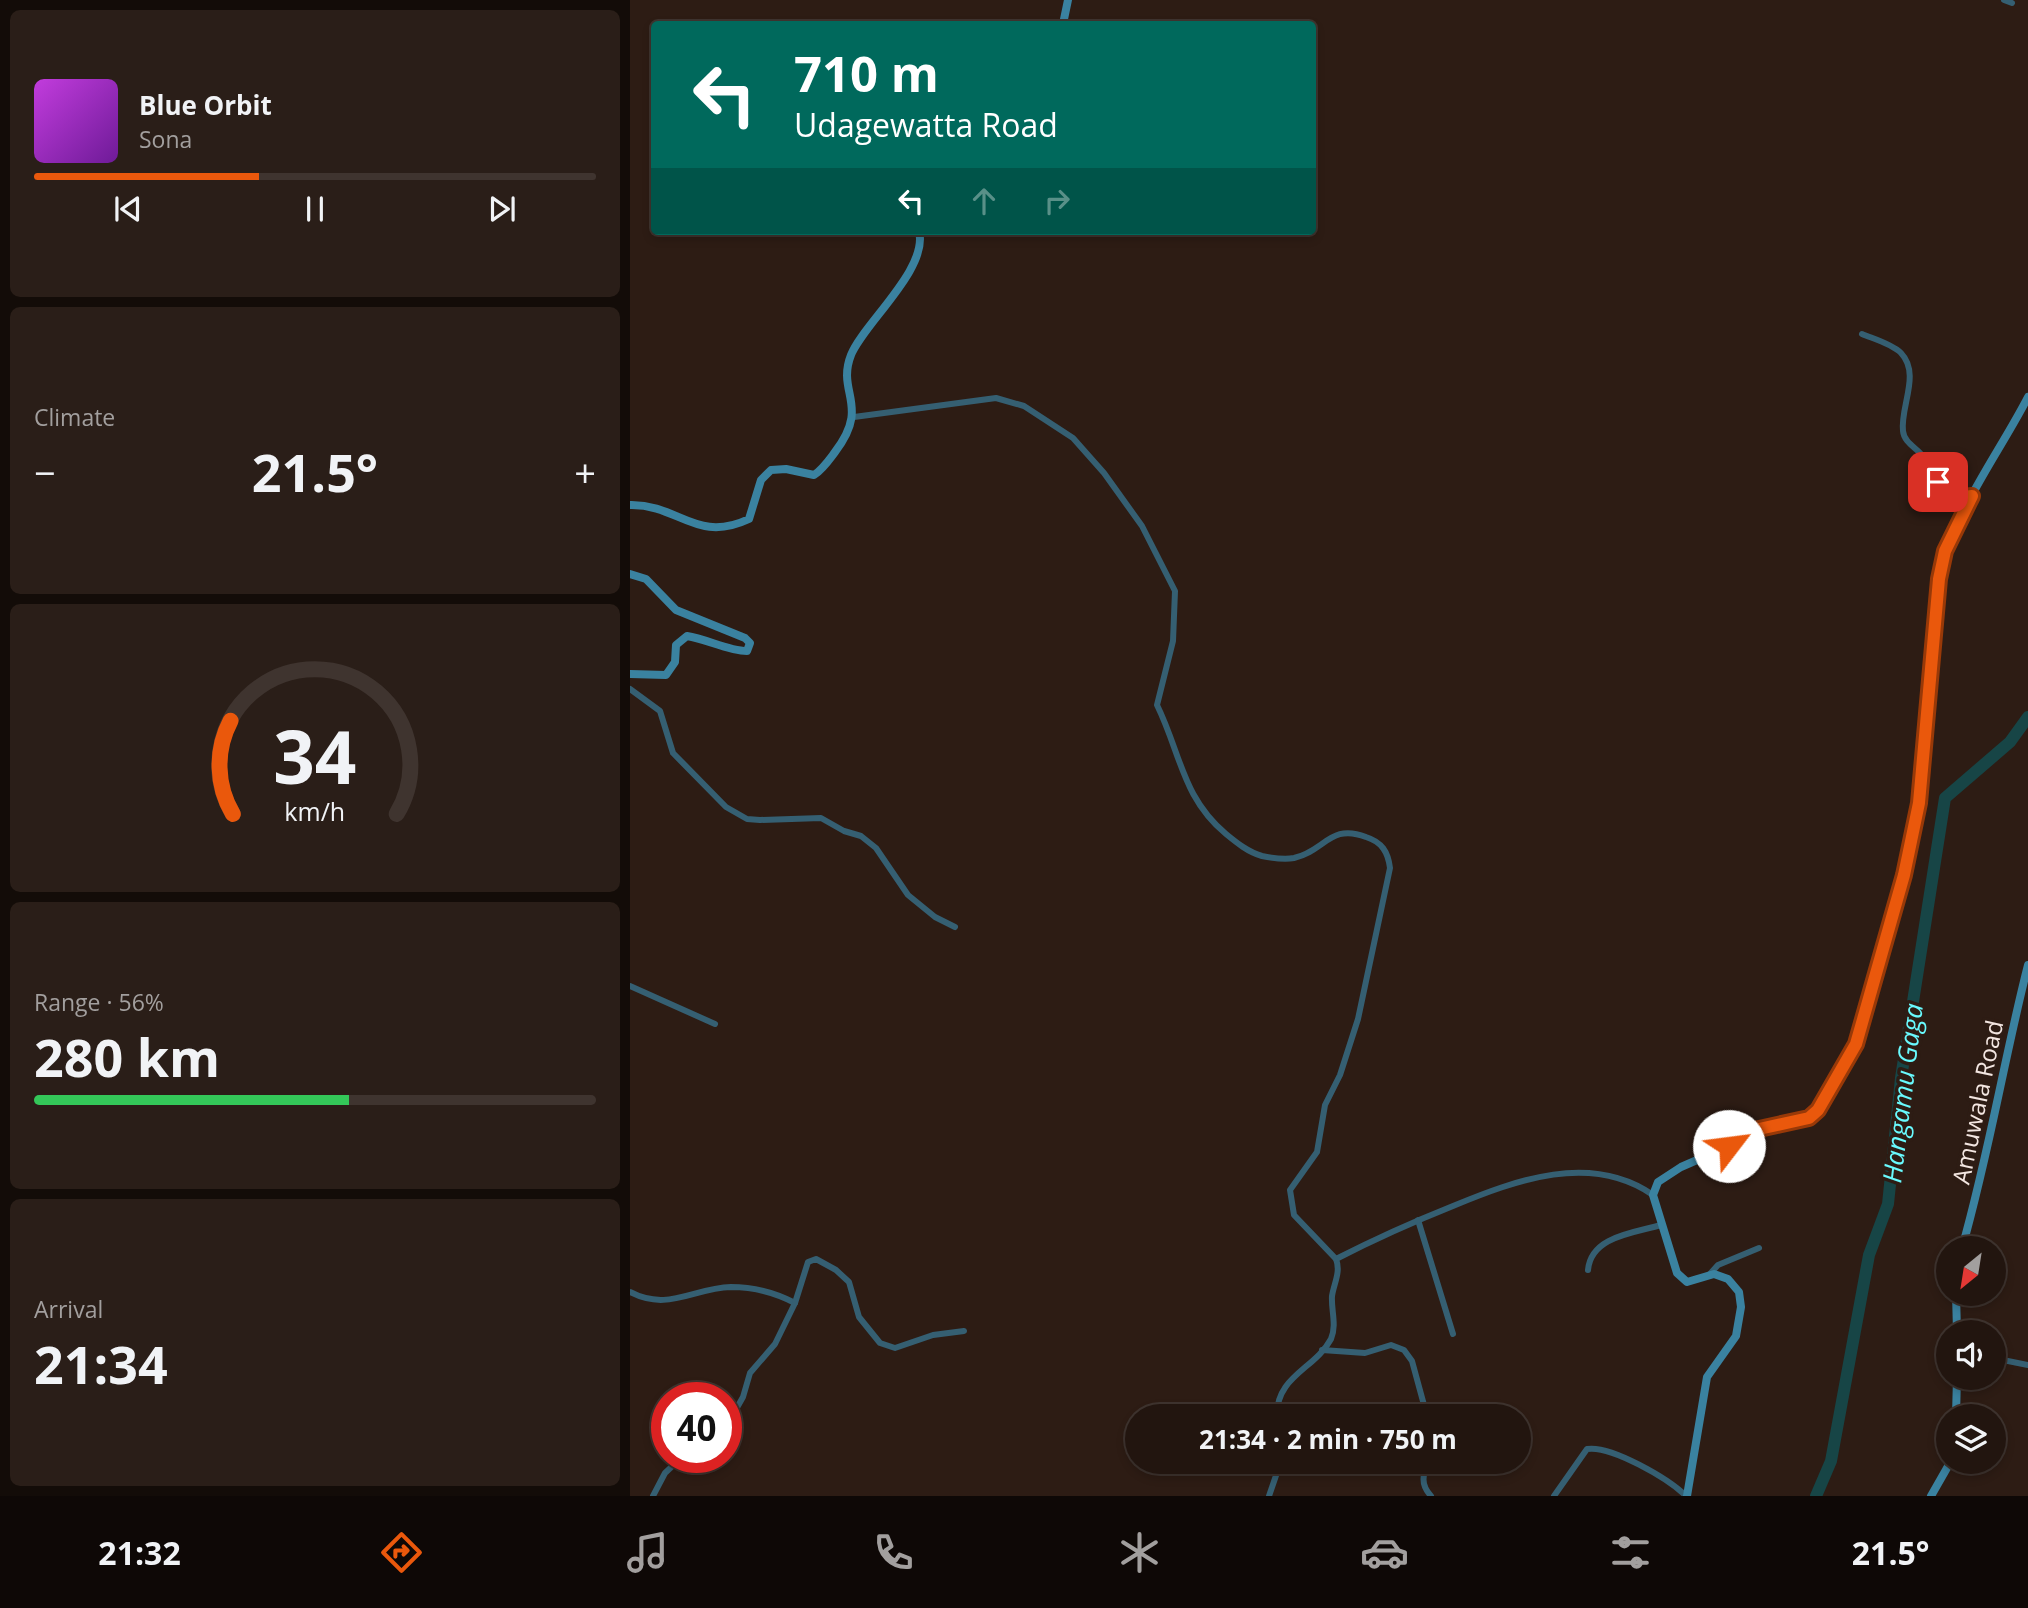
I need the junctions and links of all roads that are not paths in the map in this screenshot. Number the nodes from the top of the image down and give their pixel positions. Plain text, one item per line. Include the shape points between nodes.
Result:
1 (1068, 0) edge
2 (2004, 0) edge
3 (2012, 3) dead end
4 (1064, 21) edge
5 (920, 235) edge
6 (1862, 334) dead end
7 (2028, 397) edge
8 (854, 417) junction
9 (1972, 496) junction
10 (630, 505) edge
11 (630, 573) edge
12 (630, 674) edge
13 (630, 689) edge
14 (955, 927) dead end
15 (2028, 965) edge
16 (630, 986) edge
17 (715, 1024) dead end
18 (1653, 1195) junction
19 (1418, 1220) junction
20 (1661, 1225) junction
21 (1965, 1236) edge
22 (1759, 1248) dead end
23 (1336, 1259) junction
24 (1588, 1270) dead end
25 (1709, 1275) junction
26 (630, 1292) edge
27 (795, 1303) junction
28 (964, 1331) dead end
29 (1453, 1334) dead end
30 (1321, 1350) junction
31 (2006, 1360) edge
32 (2028, 1365) edge
33 (742, 1399) edge
34 (1276, 1404) edge
35 (1424, 1404) edge
36 (664, 1473) edge
37 (1277, 1474) edge
38 (1423, 1474) edge
39 (1944, 1474) edge
40 (653, 1496) edge
41 (1269, 1496) edge
42 (1431, 1496) edge
43 (1554, 1496) edge
44 (1687, 1496) edge
45 (1931, 1496) edge

1 - 4 street
2 - 3 street
5 - 8 street via 916,253 895,295 858,339 850,357
6 - 9 street via 1900,352 1906,362 1910,391 1902,415 1905,439 1924,457 1945,489
7 - 9 street
8 - 10 street via 848,435 821,471 814,475 771,470 761,480 749,519 732,527 699,527 659,507
8 - 23 street via 996,398 1024,406 1073,438 1142,526 1175,591 1173,641 1157,705 1198,807 1237,843 1264,856 1296,857 1340,832 1351,831 1383,847 1390,868 1358,1019 1325,1105 1317,1152 1290,1190 1294,1215
9 - 18 street via 1945,551 1919,803 1904,875 1856,1044 1809,1118 1750,1131 1658,1182
11 - 12 street via 646,579 676,610 750,643 747,651 739,651 687,636 676,645 675,662 666,675
13 - 14 street via 660,711 673,753 726,807 747,819 821,818 861,836 876,848 908,895
15 - 21 street, Amuwala Road via 1985,1169
16 - 17 street
18 - 19 street via 1597,1173 1544,1174 1506,1184
18 - 20 street
19 - 23 street
19 - 29 street
20 - 24 street via 1609,1240 1589,1259
20 - 25 street via 1677,1273 1686,1282
22 - 25 street via 1718,1265
23 - 30 street via 1334,1329
25 - 44 street via 1728,1279 1739,1292 1741,1307 1736,1336 1707,1377
26 - 27 street via 662,1302 730,1287 760,1289
27 - 28 street via 805,1266 816,1259 849,1282 859,1317 880,1343 895,1348 933,1335
27 - 33 street via 775,1344 750,1373
30 - 34 street via 1288,1381
30 - 35 street via 1365,1353 1391,1345 1404,1350 1412,1361
31 - 32 street
36 - 40 street
37 - 41 street
38 - 42 street
39 - 45 street
43 - 44 street via 1587,1449 1600,1447

